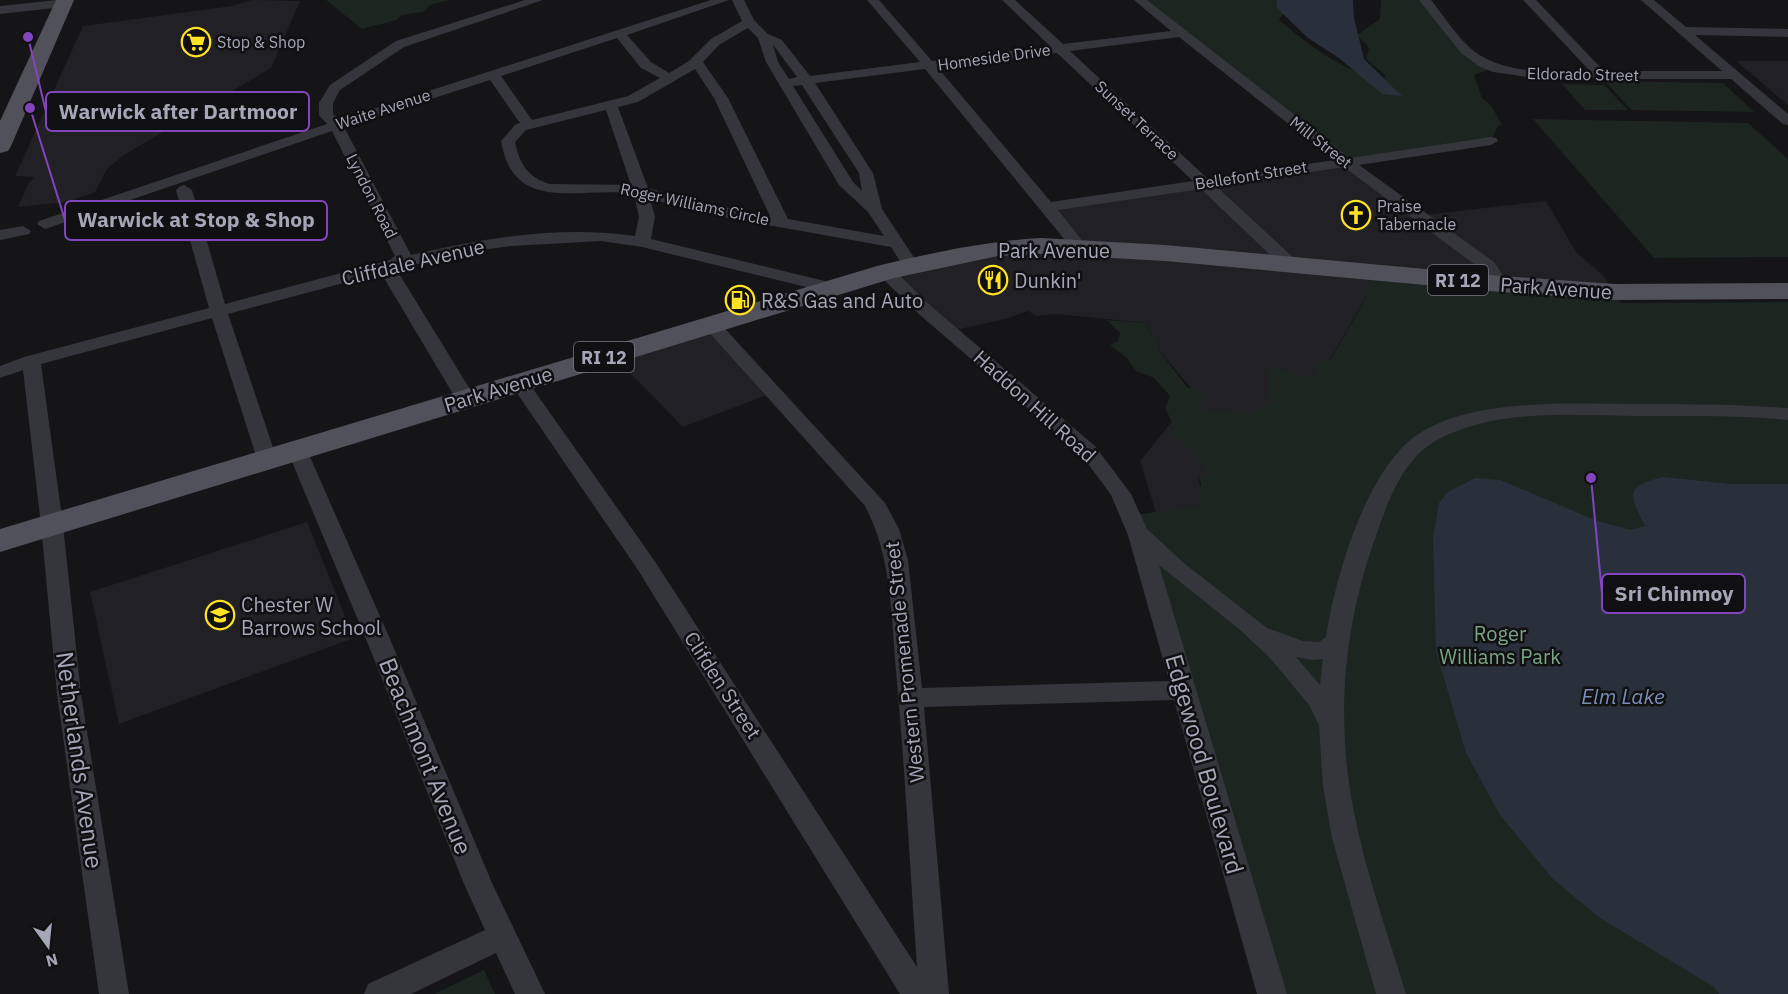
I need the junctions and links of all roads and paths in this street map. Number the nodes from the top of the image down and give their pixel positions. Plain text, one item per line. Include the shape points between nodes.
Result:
1 (537, 0) edge
2 (723, 0) edge
3 (738, 0) edge
4 (873, 0) edge
5 (1008, 0) edge
6 (1140, 0) edge
7 (1425, 0) edge
8 (1529, 0) edge
9 (1647, 0) edge
10 (64, 2) edge
11 (0, 10) edge
12 (750, 22) junction
13 (1683, 32) junction
14 (619, 33) junction
15 (1182, 33) junction
16 (1788, 33) edge
17 (764, 37) junction
18 (1060, 48) junction
19 (696, 61) junction
20 (927, 66) junction
21 (492, 74) junction
22 (1601, 75) junction
23 (1735, 75) junction
24 (669, 78) junction
25 (806, 80) junction
26 (785, 83) junction
27 (611, 105) junction
28 (1788, 122) edge
29 (336, 125) junction
30 (528, 125) junction
31 (1491, 141) dead end
32 (0, 146) edge
33 (1346, 162) junction
34 (1203, 183) junction
35 (184, 190) dead end
36 (641, 191) junction
37 (1048, 207) junction
38 (874, 209) junction
39 (781, 222) junction
40 (45, 224) dead end
41 (23, 231) dead end
42 (0, 235) edge
43 (642, 242) junction
44 (1080, 248) junction
45 (897, 260) junction
46 (396, 264) junction
47 (1291, 265) junction
48 (1501, 284) junction
49 (831, 288) junction
50 (1788, 291) edge
51 (218, 311) junction
52 (712, 325) junction
53 (31, 361) junction
54 (0, 372) edge
55 (519, 383) junction
56 (466, 399) junction
57 (1788, 414) edge
58 (297, 450) junction
59 (267, 459) junction
60 (52, 525) junction
61 (1138, 533) junction
62 (0, 541) edge
63 (1247, 623) junction
64 (1337, 641) junction
65 (1182, 690) junction
66 (911, 698) junction
67 (1333, 729) junction
68 (502, 936) junction
69 (114, 994) edge
70 (379, 994) edge
71 (530, 994) edge
72 (917, 994) edge
73 (934, 994) edge
74 (1272, 994) edge
75 (1391, 994) edge

1 - 29 street, Lyndon Road via 400,44 335,88 326,103 326,116
2 - 14 street, Waite Avenue
3 - 12 street
4 - 20 street
5 - 18 street, Sunset Terrace
6 - 15 street, Mill Street
7 - 22 street, Eldorado Street via 1465,50 1485,64 1541,75
8 - 22 street
9 - 13 street
10 - 11 street
10 - 32 main road
12 - 17 street
12 - 19 street via 715,42
13 - 16 street
13 - 23 street
14 - 21 street, Waite Avenue
14 - 24 street via 646,66
15 - 18 street, Homeside Drive
15 - 33 street, Mill Street
17 - 25 street via 777,43
17 - 26 street via 772,62
18 - 20 street, Homeside Drive
18 - 34 street, Sunset Terrace
19 - 24 street
19 - 39 street via 721,98
20 - 25 street, Homeside Drive
20 - 37 street
21 - 29 street, Waite Avenue
21 - 30 street
22 - 23 street, Eldorado Street
23 - 28 street
24 - 27 street via 633,99
25 - 26 street, Homeside Drive
25 - 38 street via 866,173
26 - 38 street via 847,185
27 - 30 street
27 - 36 street
29 - 40 street, Waite Avenue
29 - 46 street, Lyndon Road via 403,256
30 - 36 street, Roger Williams Circle via 520,127 508,141 510,158 524,178 542,187 592,186
31 - 33 street, Bellefont Street
33 - 34 street, Bellefont Street
33 - 48 street, Mill Street via 1488,266
34 - 37 street, Bellefont Street
34 - 47 street, Sunset Terrace
35 - 51 street
36 - 39 street, Roger Williams Circle via 691,206
36 - 43 street via 646,217
37 - 44 street
38 - 45 street, Haddon Hill Road
39 - 45 street, Roger Williams Circle
41 - 42 street
43 - 46 street, Cliffdale Avenue via 601,236 511,241 465,247
43 - 49 street, Cliffdale Avenue
44 - 45 main road, Park Avenue / RI 12 via 998,248
44 - 47 main road, Park Avenue / RI 12
45 - 49 main road, Park Avenue / RI 12
45 - 61 street, Haddon Hill Road via 926,311 1088,450 1121,494
46 - 51 street, Cliffdale Avenue
46 - 56 street, Lyndon Road via 388,272
47 - 48 main road, Park Avenue / RI 12
48 - 50 main road, Park Avenue / RI 12 via 1615,292
49 - 52 main road, Park Avenue / RI 12
51 - 53 street, Cliffdale Avenue
51 - 59 street
52 - 55 main road, Park Avenue / RI 12
52 - 66 street, Western Promenade Street via 874,503 888,529 897,560
53 - 54 street, Cliffdale Avenue
53 - 60 street, Netherlands Avenue
55 - 56 main road, Park Avenue / RI 12
55 - 72 street, Clifden Street via 646,565
56 - 58 main road, Park Avenue / RI 12
57 - 64 street via 1713,410 1556,411 1478,419 1428,437 1402,459 1380,497 1359,550
58 - 59 main road, Park Avenue / RI 12
58 - 68 street, Beachmont Avenue
59 - 60 main road, Park Avenue / RI 12
60 - 62 main road, Park Avenue / RI 12
60 - 69 street, Netherlands Avenue via 69,694
61 - 63 street, Haddon Hill Road
61 - 65 street, Edgewood Boulevard
63 - 64 street, Haddon Hill Road via 1301,650 1319,651
63 - 67 street, Haddon Hill Road via 1309,686
64 - 67 street
65 - 66 street
65 - 74 street, Edgewood Boulevard
66 - 73 street, Western Promenade Street
67 - 75 street via 1336,787
68 - 70 street
68 - 71 street, Beachmont Avenue

